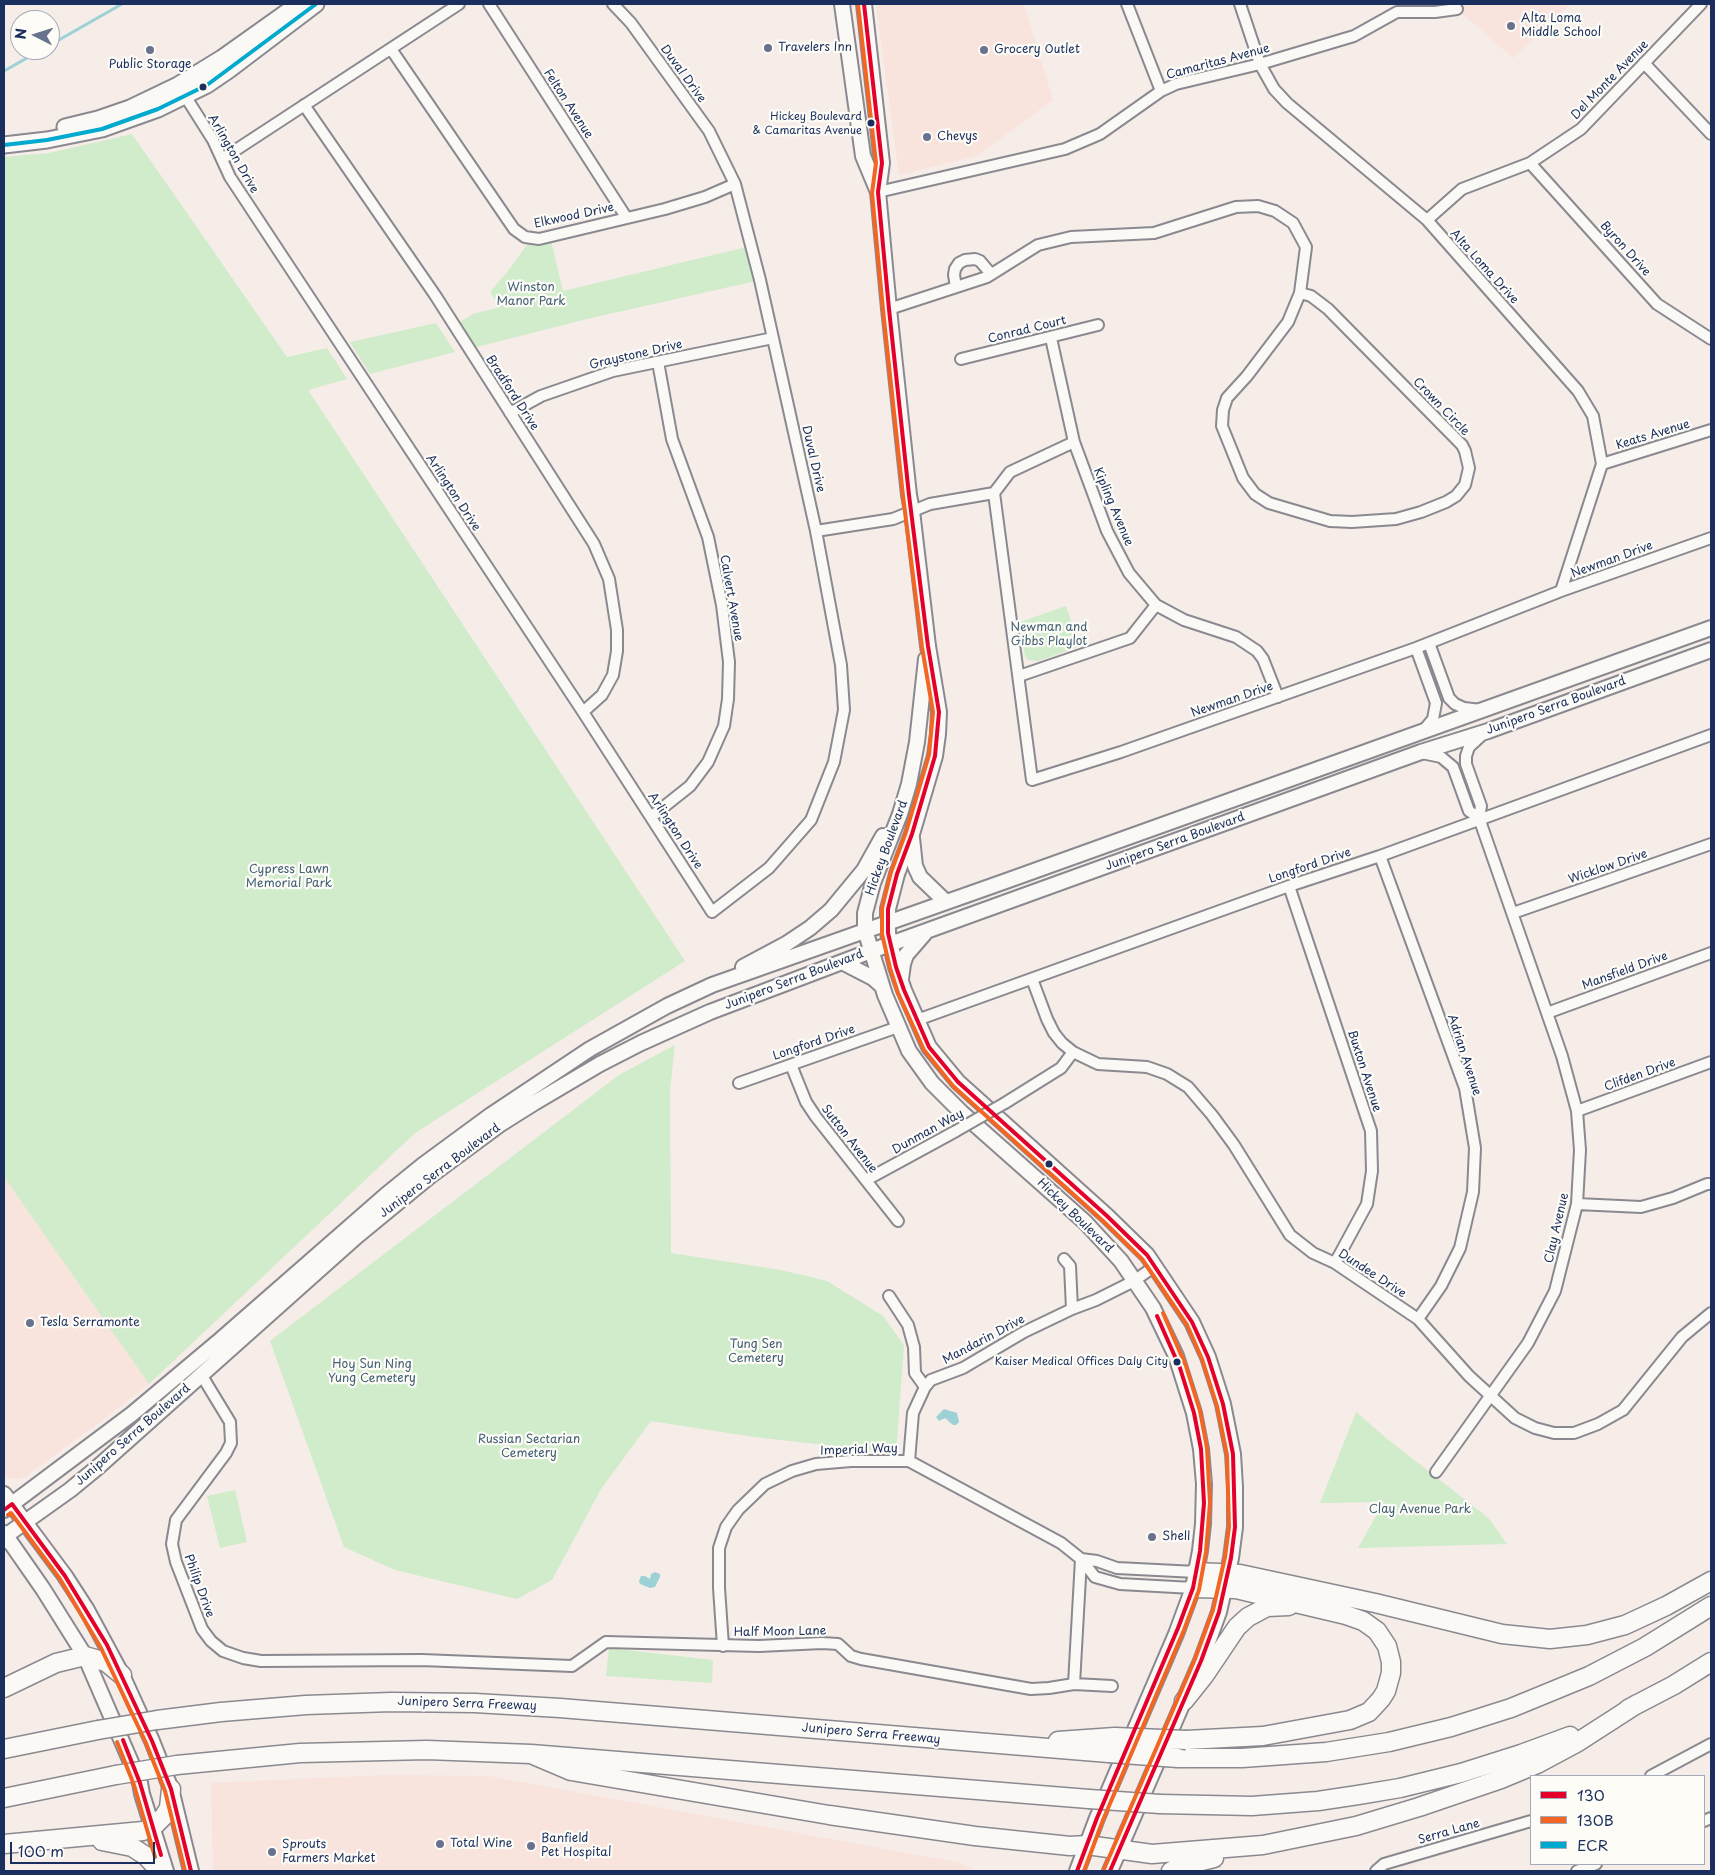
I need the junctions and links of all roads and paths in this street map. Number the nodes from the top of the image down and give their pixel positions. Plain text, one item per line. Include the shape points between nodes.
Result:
1 (298, 4) edge
2 (316, 4) edge
3 (459, 4) edge
4 (489, 4) edge
5 (613, 4) edge
6 (842, 4) edge
7 (864, 4) edge
8 (1127, 4) edge
9 (1240, 4) edge
10 (1701, 4) edge
11 (1457, 9) dead end
12 (391, 49) junction
13 (1644, 63) junction
14 (1260, 64) junction
15 (182, 91) junction
16 (1161, 91) junction
17 (304, 105) junction
18 (1711, 134) edge
19 (4, 136) edge
20 (4, 145) edge
21 (222, 159) junction
22 (1530, 163) junction
23 (735, 184) junction
24 (878, 192) junction
25 (626, 217) junction
26 (1427, 220) junction
27 (991, 274) junction
28 (956, 287) junction
29 (1300, 293) junction
30 (889, 309) junction
31 (1098, 325) dead end
32 (773, 338) junction
33 (1052, 338) junction
34 (1711, 339) edge
35 (961, 360) dead end
36 (658, 362) junction
37 (510, 413) junction
38 (1711, 430) edge
39 (1074, 442) junction
40 (1602, 464) junction
41 (994, 493) junction
42 (912, 511) junction
43 (816, 531) junction
44 (1711, 538) edge
45 (1561, 591) junction
46 (1156, 605) junction
47 (1711, 628) edge
48 (1429, 643) junction
49 (928, 646) junction
50 (1416, 648) junction
51 (1711, 650) edge
52 (1019, 676) junction
53 (1278, 697) junction
54 (1482, 710) junction
55 (583, 712) junction
56 (1488, 730) junction
57 (1424, 731) junction
58 (1711, 735) edge
59 (1421, 752) junction
60 (904, 804) junction
61 (651, 817) junction
62 (1479, 818) junction
63 (912, 834) junction
64 (1711, 844) edge
65 (1380, 856) junction
66 (1289, 886) junction
67 (946, 902) junction
68 (712, 912) joint
69 (1513, 913) junction
70 (888, 922) junction
71 (865, 930) junction
72 (928, 930) junction
73 (890, 944) junction
74 (871, 950) junction
75 (1711, 953) edge
76 (842, 962) junction
77 (1032, 979) junction
78 (901, 982) junction
79 (712, 984) junction
80 (882, 986) junction
81 (1547, 1013) junction
82 (917, 1020) junction
83 (898, 1027) junction
84 (1073, 1052) junction
85 (1711, 1062) edge
86 (791, 1065) junction
87 (739, 1083) dead end
88 (1577, 1111) junction
89 (866, 1180) junction
90 (1711, 1184) edge
91 (1577, 1204) junction
92 (898, 1222) dead end
93 (1064, 1259) dead end
94 (1335, 1263) junction
95 (1155, 1266) junction
96 (1134, 1280) junction
97 (889, 1296) dead end
98 (1072, 1309) junction
99 (1711, 1313) edge
100 (1418, 1319) junction
101 (202, 1376) junction
102 (925, 1387) junction
103 (1490, 1394) junction
104 (909, 1461) junction
105 (1436, 1472) dead end
106 (6, 1503) edge
107 (25, 1522) junction
108 (4, 1536) edge
109 (1081, 1559) junction
110 (1194, 1580) junction
111 (1226, 1580) junction
112 (1711, 1581) edge
113 (1711, 1606) edge
114 (1309, 1607) junction
115 (723, 1646) junction
116 (86, 1656) junction
117 (422, 1660) joint
118 (1711, 1662) edge
119 (122, 1675) junction
120 (1074, 1684) junction
121 (1112, 1686) dead end
122 (4, 1688) edge
123 (1184, 1701) junction
124 (1637, 1704) junction
125 (1711, 1744) edge
126 (1112, 1745) junction
127 (4, 1749) edge
128 (531, 1754) junction
129 (1652, 1775) edge
130 (171, 1789) junction
131 (4, 1798) edge
132 (1530, 1821) edge
133 (153, 1827) junction
134 (74, 1838) junction
135 (4, 1844) edge
136 (1087, 1845) junction
137 (1263, 1845) junction
138 (1119, 1850) junction
139 (1593, 1865) edge
140 (160, 1871) edge
141 (166, 1871) edge
142 (191, 1871) edge
143 (1076, 1871) edge
144 (1110, 1871) edge
145 (1171, 1871) edge
146 (1376, 1871) edge
147 (1577, 1871) edge

1 - 15 main road
2 - 15 main road via 229,70
3 - 12 street
4 - 25 street, Felton Avenue
5 - 23 street, Duval Drive via 631,23 709,131
6 - 24 main road, Hickey Boulevard via 863,156
7 - 24 main road, Hickey Boulevard via 882,163
8 - 16 street
9 - 14 street, Alta Loma Drive
10 - 13 street, Del Monte Avenue
11 - 14 street, Camaritas Avenue via 1397,12 1354,36
12 - 17 street
12 - 25 street, Elkwood Drive via 514,229 525,237 539,239
13 - 18 street
13 - 22 street, Del Monte Avenue via 1581,129
14 - 16 street, Camaritas Avenue via 1176,84
14 - 26 street, Alta Loma Drive via 1274,89 1287,103
15 - 19 main road via 98,119 46,131
15 - 20 main road via 134,119 102,129
15 - 21 street, Arlington Drive
16 - 24 street, Camaritas Avenue via 1100,134 1065,149
17 - 21 street
17 - 37 street, Bradford Drive
21 - 55 street, Arlington Drive via 230,177
22 - 26 street, Del Monte Avenue via 1462,189
22 - 34 street, Byron Drive via 1657,304
23 - 25 street, Elkwood Drive via 665,209
23 - 32 street, Duval Drive
24 - 30 main road, Hickey Boulevard
26 - 40 street, Alta Loma Drive via 1578,391 1593,416
27 - 28 street, Crown Circle
27 - 28 street via 980,261 965,260 955,269
27 - 29 street, Crown Circle via 1038,245 1071,237 1154,233 1236,207 1258,206 1275,211 1293,223 1306,247
28 - 30 street, Crown Circle
29 - 29 street, Crown Circle via 1311,296 1328,309 1462,445 1469,468 1465,485 1456,496 1396,519 1330,521 1269,503 1255,494 1242,478 1222,426 1223,410 1227,398 1288,322
30 - 42 main road, Hickey Boulevard
31 - 33 street, Conrad Court
32 - 36 street, Graystone Drive
32 - 43 street, Duval Drive
33 - 35 street, Conrad Court
33 - 39 street, Kipling Avenue
36 - 37 street, Graystone Drive via 612,371 568,385
36 - 61 street, Calvert Avenue via 672,439 708,537 722,604 729,662 724,726 708,762 690,786
37 - 55 street, Bradford Drive via 594,544 609,579 618,630 613,675 602,695
38 - 40 street, Keats Avenue
39 - 41 street via 1010,472
39 - 46 street, Kipling Avenue via 1108,531 1129,573
40 - 45 street, Alta Loma Drive
41 - 42 street via 930,504
41 - 52 street, Newman Drive
42 - 43 street via 893,519
42 - 49 main road, Hickey Boulevard
43 - 68 street, Duval Drive via 841,674 844,710 834,762 812,820 769,868
44 - 45 street, Newman Drive
45 - 48 street, Newman Drive
46 - 52 street via 1130,638
46 - 53 street, Kipling Avenue via 1184,620 1236,637 1257,651
47 - 54 main road, Junipero Serra Boulevard
48 - 50 street, Newman Drive
48 - 54 street via 1450,698 1464,708
49 - 60 main road, Hickey Boulevard via 915,753
49 - 63 main road, Hickey Boulevard via 937,693 938,734 935,756
50 - 53 street, Newman Drive
50 - 57 street via 1436,703 1433,719
51 - 56 main road, Junipero Serra Boulevard
52 - 53 street, Newman Drive via 1032,780
54 - 57 main road, Junipero Serra Boulevard
55 - 61 street, Arlington Drive
56 - 59 main road, Junipero Serra Boulevard
56 - 62 street, Clay Avenue via 1469,747 1466,756 1481,806
57 - 67 main road, Junipero Serra Boulevard
58 - 62 street, Longford Drive
59 - 62 street, Clay Avenue via 1441,757 1453,768 1468,811
59 - 72 main road, Junipero Serra Boulevard
60 - 71 main road, Hickey Boulevard via 871,888
60 - 79 main road via 890,822 864,870 831,910 786,944
61 - 68 street, Arlington Drive
62 - 65 street, Longford Drive
62 - 69 street, Clay Avenue
63 - 67 main road via 915,866 920,878
63 - 70 main road, Hickey Boulevard via 892,891
64 - 69 street, Wicklow Drive
65 - 66 street, Longford Drive
65 - 100 street, Adrian Avenue via 1465,1088 1475,1148 1473,1192 1460,1248 1441,1286
66 - 77 street, Longford Drive
66 - 94 street, Buxton Avenue via 1371,1132 1372,1171 1367,1204
67 - 70 main road, Junipero Serra Boulevard
69 - 81 street, Clay Avenue
70 - 71 main road, Junipero Serra Boulevard
70 - 73 main road, Hickey Boulevard
71 - 74 main road, Hickey Boulevard
71 - 79 main road, Junipero Serra Boulevard
72 - 73 main road, Junipero Serra Boulevard
72 - 78 main road via 906,955
73 - 74 main road, Junipero Serra Boulevard
73 - 78 main road, Hickey Boulevard
74 - 76 main road, Junipero Serra Boulevard
74 - 80 main road, Hickey Boulevard
75 - 81 street, Mansfield Drive
76 - 80 main road
76 - 101 main road, Junipero Serra Boulevard via 717,1009 641,1043 506,1121 394,1205
77 - 82 street, Longford Drive
77 - 84 street, Dundee Drive via 1050,1026
78 - 82 main road, Hickey Boulevard
79 - 106 main road, Junipero Serra Boulevard via 606,1039 458,1139 386,1195 132,1414
80 - 83 main road, Hickey Boulevard
81 - 88 street, Clay Avenue
82 - 95 main road, Hickey Boulevard via 929,1047 958,1082 1107,1216
83 - 86 street, Longford Drive
83 - 96 main road, Hickey Boulevard via 909,1051 939,1091 1085,1222
84 - 89 street, Dunman Way, bridge via 1061,1068 1005,1103
84 - 94 street, Dundee Drive via 1098,1064 1147,1067 1188,1087 1234,1145 1290,1235 1313,1254
85 - 88 street, Clifden Drive
86 - 87 street, Longford Drive
86 - 89 street, Sutton Avenue via 806,1102
88 - 91 street, Clay Avenue via 1580,1150
89 - 92 street, Sutton Avenue
90 - 91 street via 1641,1207
91 - 103 street, Clay Avenue via 1555,1291 1528,1343
93 - 98 street via 1070,1266
94 - 100 street, Dundee Drive
95 - 96 street, Mandarin Drive
95 - 111 main road, Hickey Boulevard via 1192,1322 1216,1379 1226,1415 1234,1459 1236,1497 1234,1537
96 - 98 street, Mandarin Drive
96 - 110 main road, Hickey Boulevard via 1166,1332 1194,1413 1201,1449 1204,1503
97 - 102 street via 908,1325 914,1347 915,1373
98 - 102 street, Mandarin Drive via 1024,1332 963,1368 932,1380
99 - 103 street, Dundee Drive via 1682,1337 1623,1410 1574,1433 1554,1433 1535,1428 1515,1418
100 - 103 street, Dundee Drive via 1469,1376
101 - 107 main road, Junipero Serra Boulevard via 98,1467
101 - 117 street, Philip Drive via 230,1422 232,1434 222,1459 176,1520 172,1544 202,1630 223,1651 261,1661
102 - 104 street via 913,1413
103 - 105 street, Clay Avenue
104 - 109 street, Imperial Way via 1061,1543
104 - 115 street, Imperial Way via 816,1464 765,1484 738,1510 726,1527 719,1548
106 - 107 main road
107 - 108 main road, Junipero Serra Boulevard
107 - 119 main road via 83,1604
108 - 116 main road
109 - 110 street, Imperial Way
109 - 110 street, Imperial Way via 1095,1577 1106,1581 1126,1584
109 - 120 street
110 - 111 highway
110 - 136 main road, Hickey Boulevard via 1174,1638
111 - 112 highway via 1375,1603 1502,1634 1550,1639 1587,1636 1625,1625
111 - 114 highway
111 - 123 main road, Hickey Boulevard via 1216,1622
113 - 126 highway, Junipero Serra Freeway, bridge via 1589,1676 1511,1708 1389,1742 1312,1753 1242,1758 1178,1758
114 - 123 highway via 1275,1606 1248,1617 1237,1627
114 - 126 highway, bridge via 1363,1621 1383,1638 1390,1654 1391,1673 1386,1691 1363,1715 1310,1729 1245,1738
115 - 117 street, Half Moon Lane via 606,1642 572,1666
115 - 120 street, Half Moon Lane via 838,1644 851,1656 862,1659 1031,1689
116 - 119 highway via 106,1662
116 - 122 highway via 56,1663
116 - 133 main road via 140,1783
118 - 124 highway
119 - 130 main road
120 - 121 street, Half Moon Lane
123 - 138 main road, Hickey Boulevard
124 - 128 highway, bridge via 1580,1732 1461,1773 1400,1788 1273,1804 1160,1804
124 - 137 highway via 1557,1754 1501,1779 1377,1820
125 - 129 street
126 - 127 highway, Junipero Serra Freeway, bridge via 1017,1746 560,1708 391,1702 230,1711 157,1720
128 - 131 highway, bridge via 427,1750 267,1755 177,1765
128 - 136 highway via 571,1771 828,1816 975,1836
130 - 133 highway via 168,1808
130 - 142 main road
132 - 146 street, Serra Lane via 1384,1864
133 - 134 highway
133 - 141 main road
134 - 135 highway
134 - 140 highway via 132,1847
136 - 138 highway
136 - 143 main road, Hickey Boulevard
137 - 138 highway via 1152,1854
137 - 145 highway
138 - 144 main road, Hickey Boulevard
139 - 147 street

